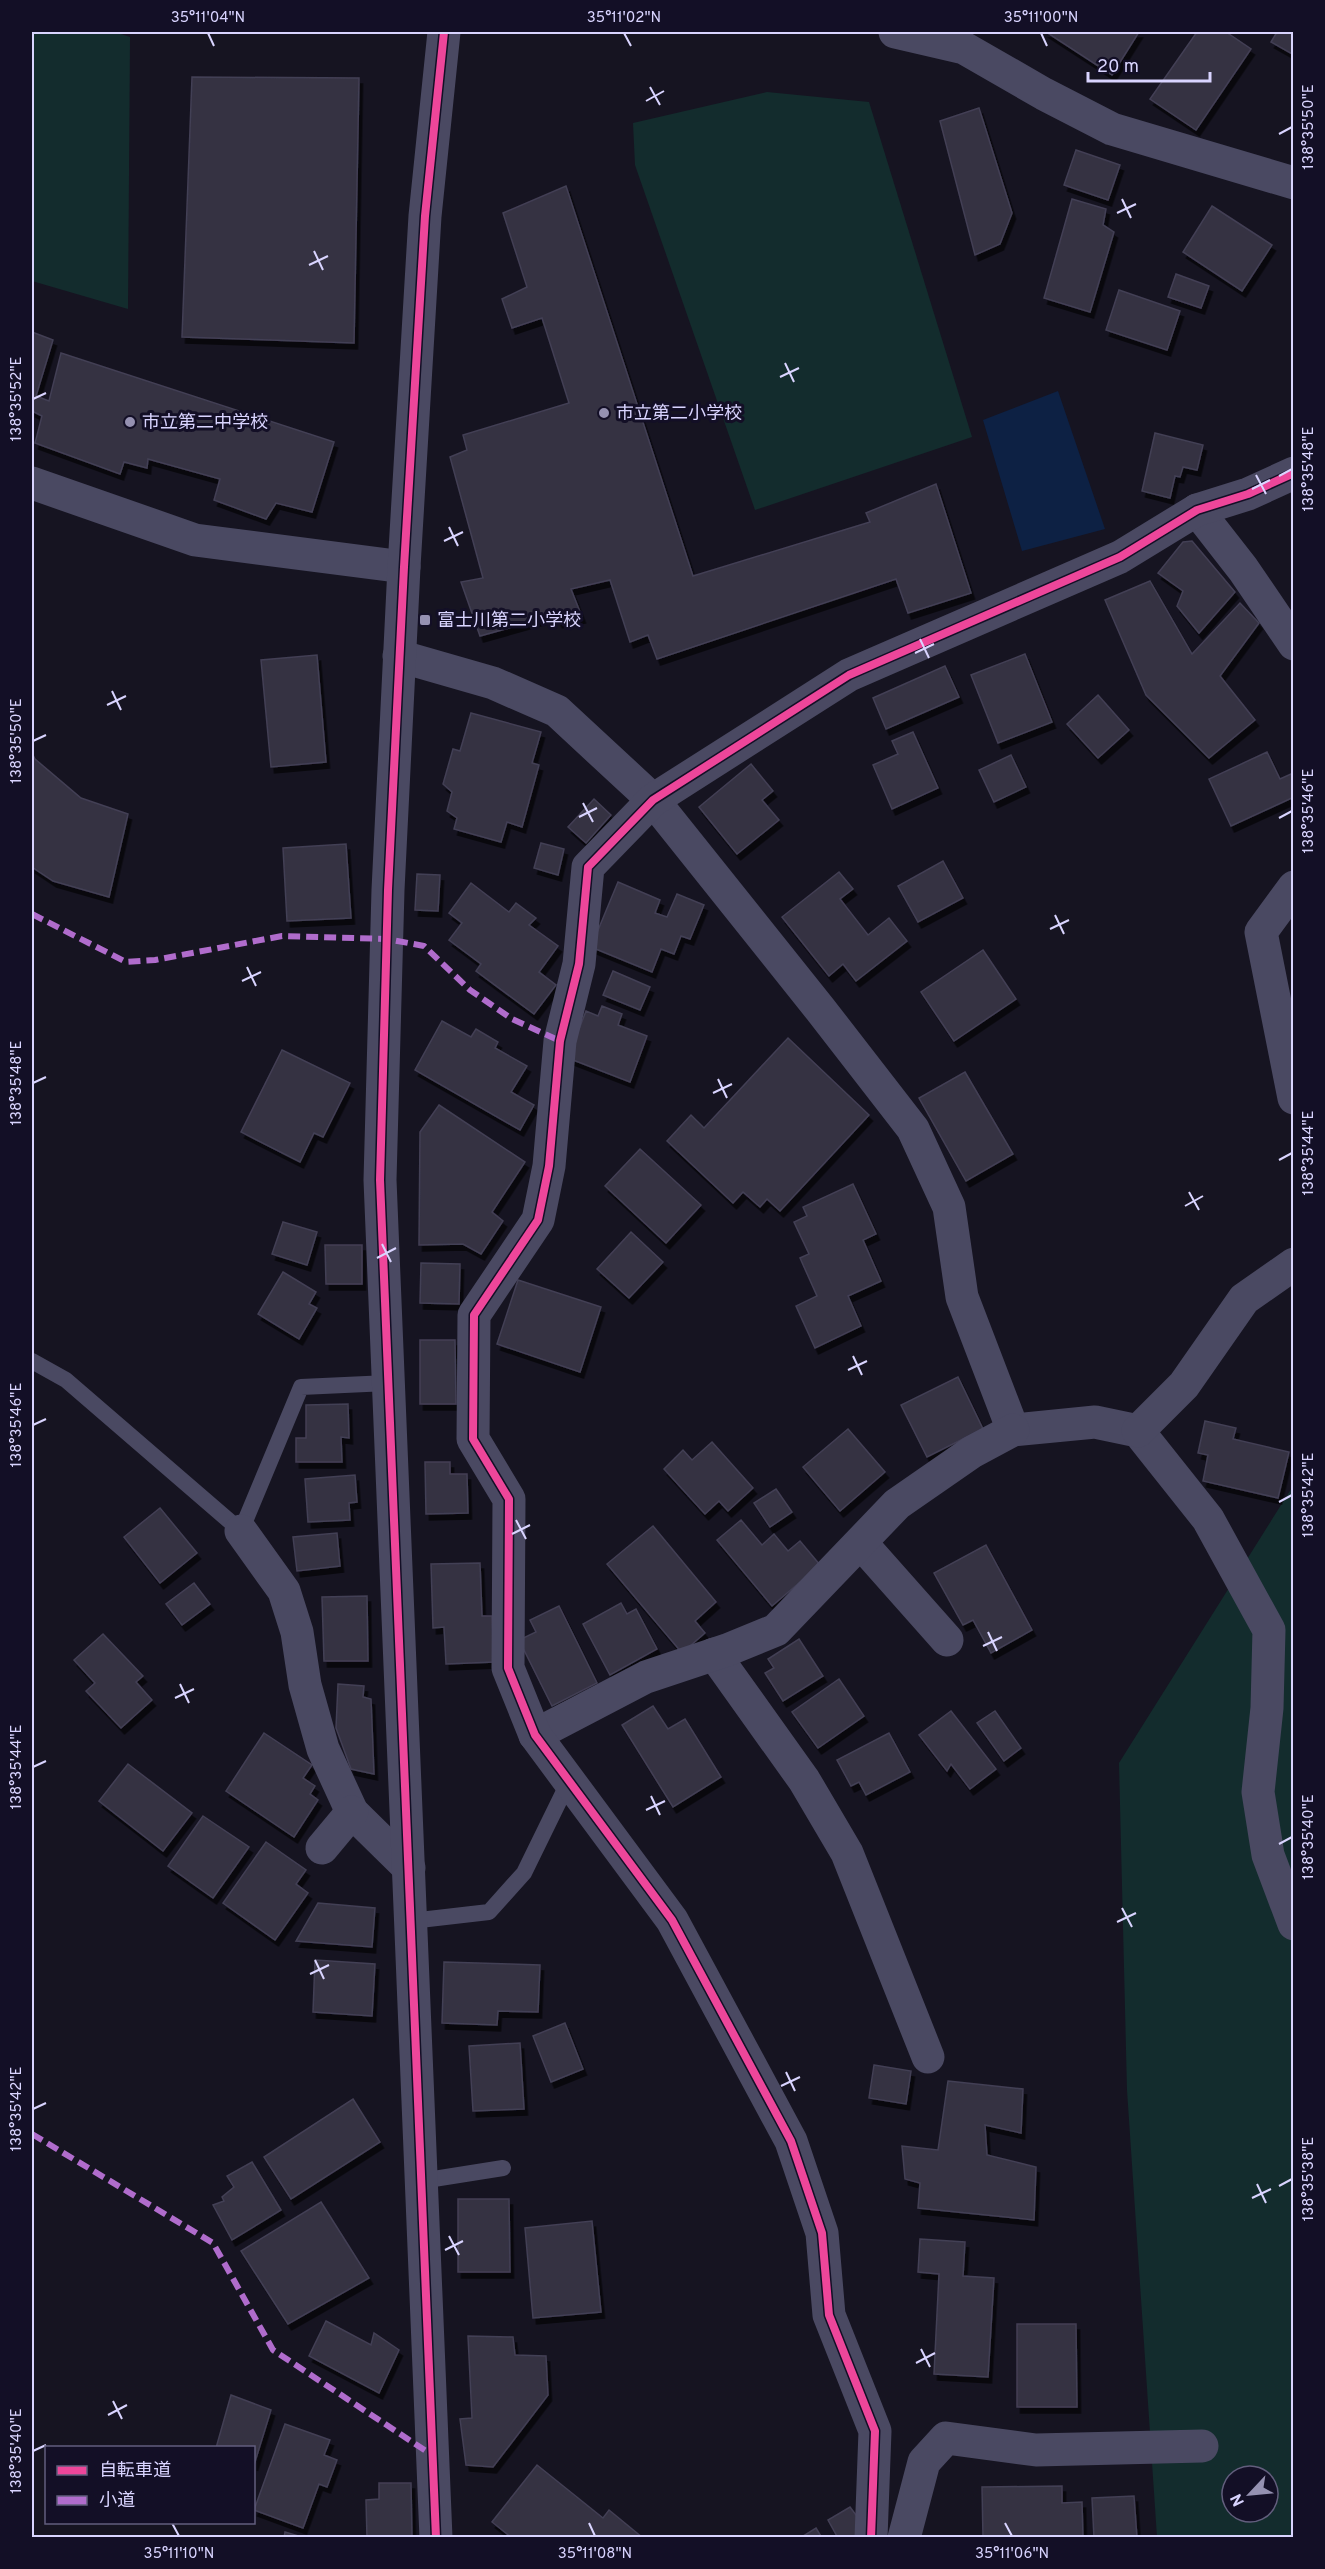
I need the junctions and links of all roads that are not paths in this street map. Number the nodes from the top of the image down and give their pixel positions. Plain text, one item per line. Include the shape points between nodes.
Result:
1 (444, 32) edge
2 (895, 32) edge
3 (1293, 183) edge
4 (1293, 472) edge
5 (32, 483) edge
6 (1197, 510) junction
7 (404, 567) junction
8 (1293, 644) edge
9 (399, 656) junction
10 (653, 800) junction
11 (1293, 886) edge
12 (1293, 1098) edge
13 (1293, 1264) edge
14 (32, 1361) edge
15 (388, 1383) junction
16 (1013, 1430) junction
17 (1138, 1431) junction
18 (242, 1531) junction
19 (861, 1543) junction
20 (947, 1640) dead end
21 (714, 1654) junction
22 (534, 1735) junction
23 (569, 1781) junction
24 (352, 1812) junction
25 (322, 1848) dead end
26 (409, 1868) junction
27 (411, 1921) junction
28 (1293, 1924) edge
29 (928, 2057) dead end
30 (503, 2168) dead end
31 (421, 2181) junction
32 (1202, 2446) dead end
33 (436, 2538) edge
34 (871, 2538) edge
35 (904, 2538) edge

1 - 7 street via 425,216
2 - 3 street via 964,48 1112,129
4 - 6 street via 1248,494
5 - 7 street via 195,540
6 - 8 street via 1243,569
6 - 10 street via 1120,557 849,675
7 - 9 street
9 - 10 street via 493,682 557,711
9 - 15 street via 380,1180
10 - 16 street via 913,1129 949,1207 962,1297
10 - 22 street via 588,867 579,964 560,1041 549,1166 538,1221 474,1315 473,1439 509,1499 508,1668
11 - 12 street via 1261,932
13 - 17 street via 1244,1299 1184,1385
14 - 18 lane via 66,1380
15 - 18 lane via 301,1387
15 - 26 street
16 - 17 street via 1095,1422
16 - 19 street via 972,1452 897,1504
17 - 28 street via 1208,1519 1269,1630 1267,1708 1258,1792 1268,1855
18 - 24 street via 284,1591 323,1749
19 - 20 street
19 - 21 street via 776,1630
21 - 22 street via 646,1677
21 - 29 street via 804,1780 847,1853
22 - 23 street
23 - 27 lane via 524,1873 489,1912
23 - 34 street via 672,1920 791,2141 822,2233 829,2315 876,2431
24 - 25 street
24 - 26 street
26 - 27 street
27 - 31 street
30 - 31 lane
31 - 33 street
32 - 35 street via 1036,2450 946,2438 924,2462

